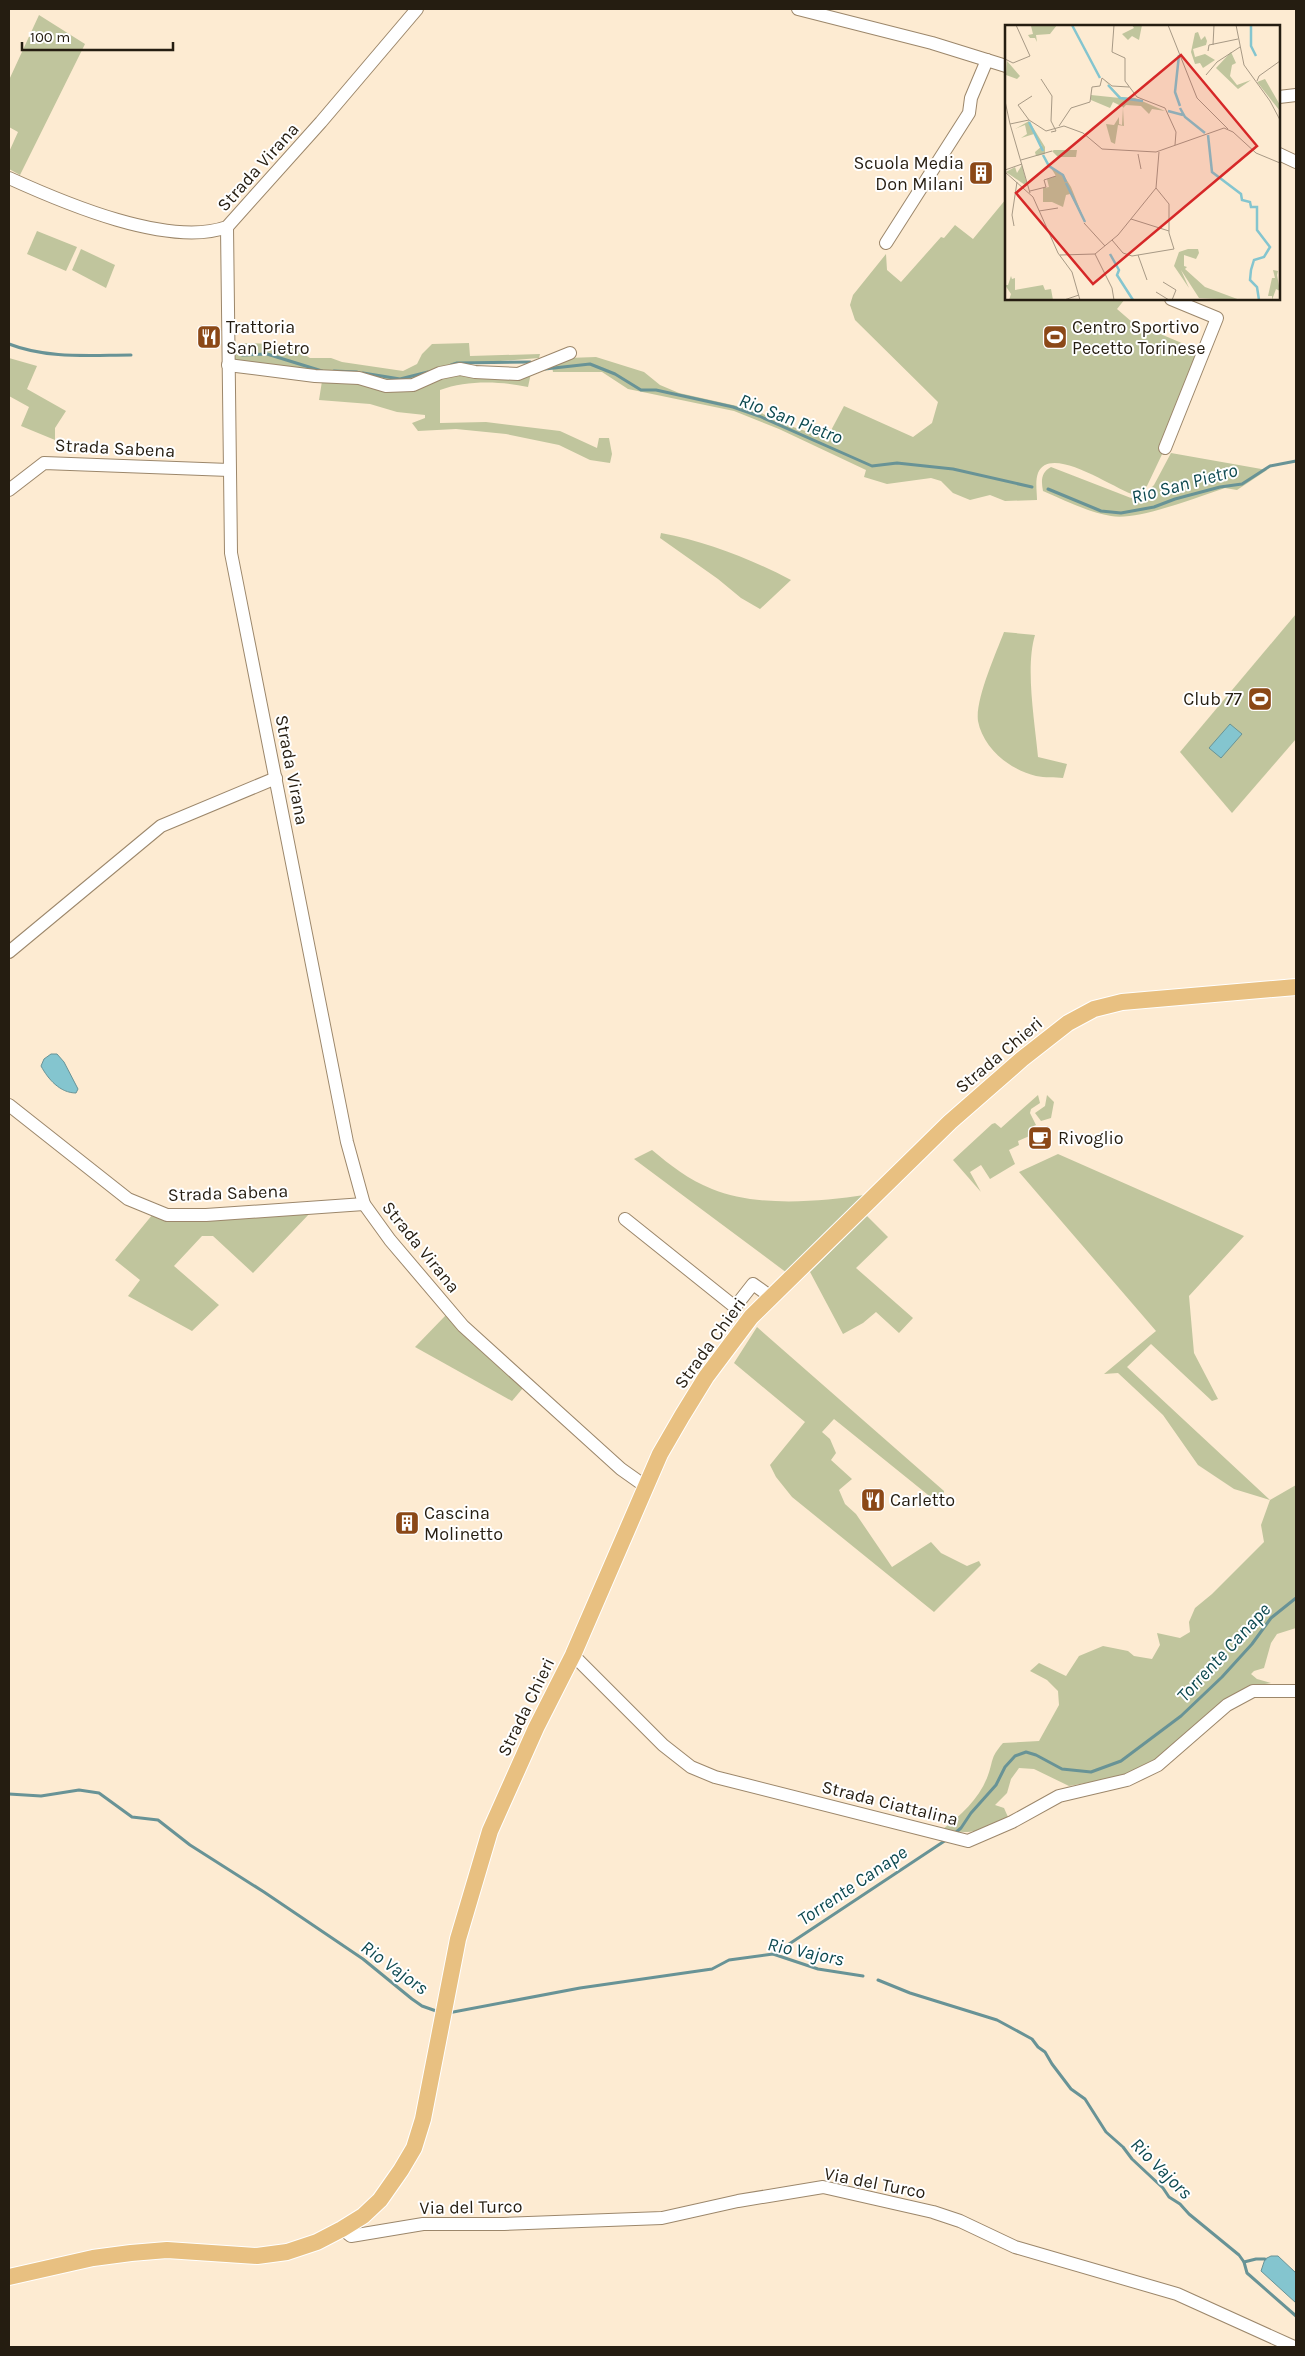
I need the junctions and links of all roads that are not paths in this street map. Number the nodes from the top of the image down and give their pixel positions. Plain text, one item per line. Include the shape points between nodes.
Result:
1 (417, 9) edge
2 (798, 9) edge
3 (987, 60) junction
4 (1005, 66) edge
5 (1296, 95) edge
6 (1280, 98) edge
7 (1280, 154) edge
8 (1296, 162) edge
9 (9, 178) edge
10 (227, 227) junction
11 (886, 243) dead end
12 (1173, 300) edge
13 (570, 353) dead end
14 (228, 365) junction
15 (1165, 448) dead end
16 (229, 470) junction
17 (9, 490) edge
18 (276, 778) junction
19 (9, 952) edge
20 (1296, 987) edge
21 (9, 1105) edge
22 (364, 1204) junction
23 (625, 1219) dead end
24 (771, 1297) junction
25 (644, 1486) junction
26 (573, 1655) junction
27 (1296, 1691) edge
28 (342, 2229) junction
29 (9, 2277) edge
30 (1294, 2347) edge

1 - 10 street, Strada Virana
2 - 3 street
3 - 4 street
3 - 11 street via 971,98 969,113
5 - 6 street
7 - 8 street
9 - 10 street via 109,218 186,232 211,233
10 - 14 street, Strada Virana
12 - 15 street via 1218,318
13 - 14 street via 518,374 460,369 440,373 413,385 386,386 359,378
14 - 16 street, Strada Virana
16 - 17 street, Strada Sabena via 44,462
16 - 18 street, Strada Virana via 231,553
18 - 19 street via 161,826
18 - 22 street, Strada Virana via 347,1142
20 - 24 main road, Strada Chieri via 1122,1002 1080,1016 1022,1059 950,1122
21 - 22 street, Strada Sabena via 128,1199 167,1216
22 - 25 street, Strada Virana via 463,1326
23 - 24 street via 736,1306 753,1284
24 - 25 main road, Strada Chieri via 751,1317 706,1378
25 - 26 main road, Strada Chieri
26 - 27 street, Strada Ciattalina via 663,1745 691,1767 715,1777 968,1841 1059,1796 1127,1780 1158,1765 1227,1705 1253,1691
26 - 28 main road, Strada Chieri via 490,1831 458,1939 423,2119 414,2148 380,2200
28 - 29 main road, Strada Chieri via 317,2242 279,2253 257,2256 167,2250 131,2253
28 - 30 street, Via del Turco via 352,2236 423,2224 662,2218 823,2187 934,2212 1015,2247 1177,2294

